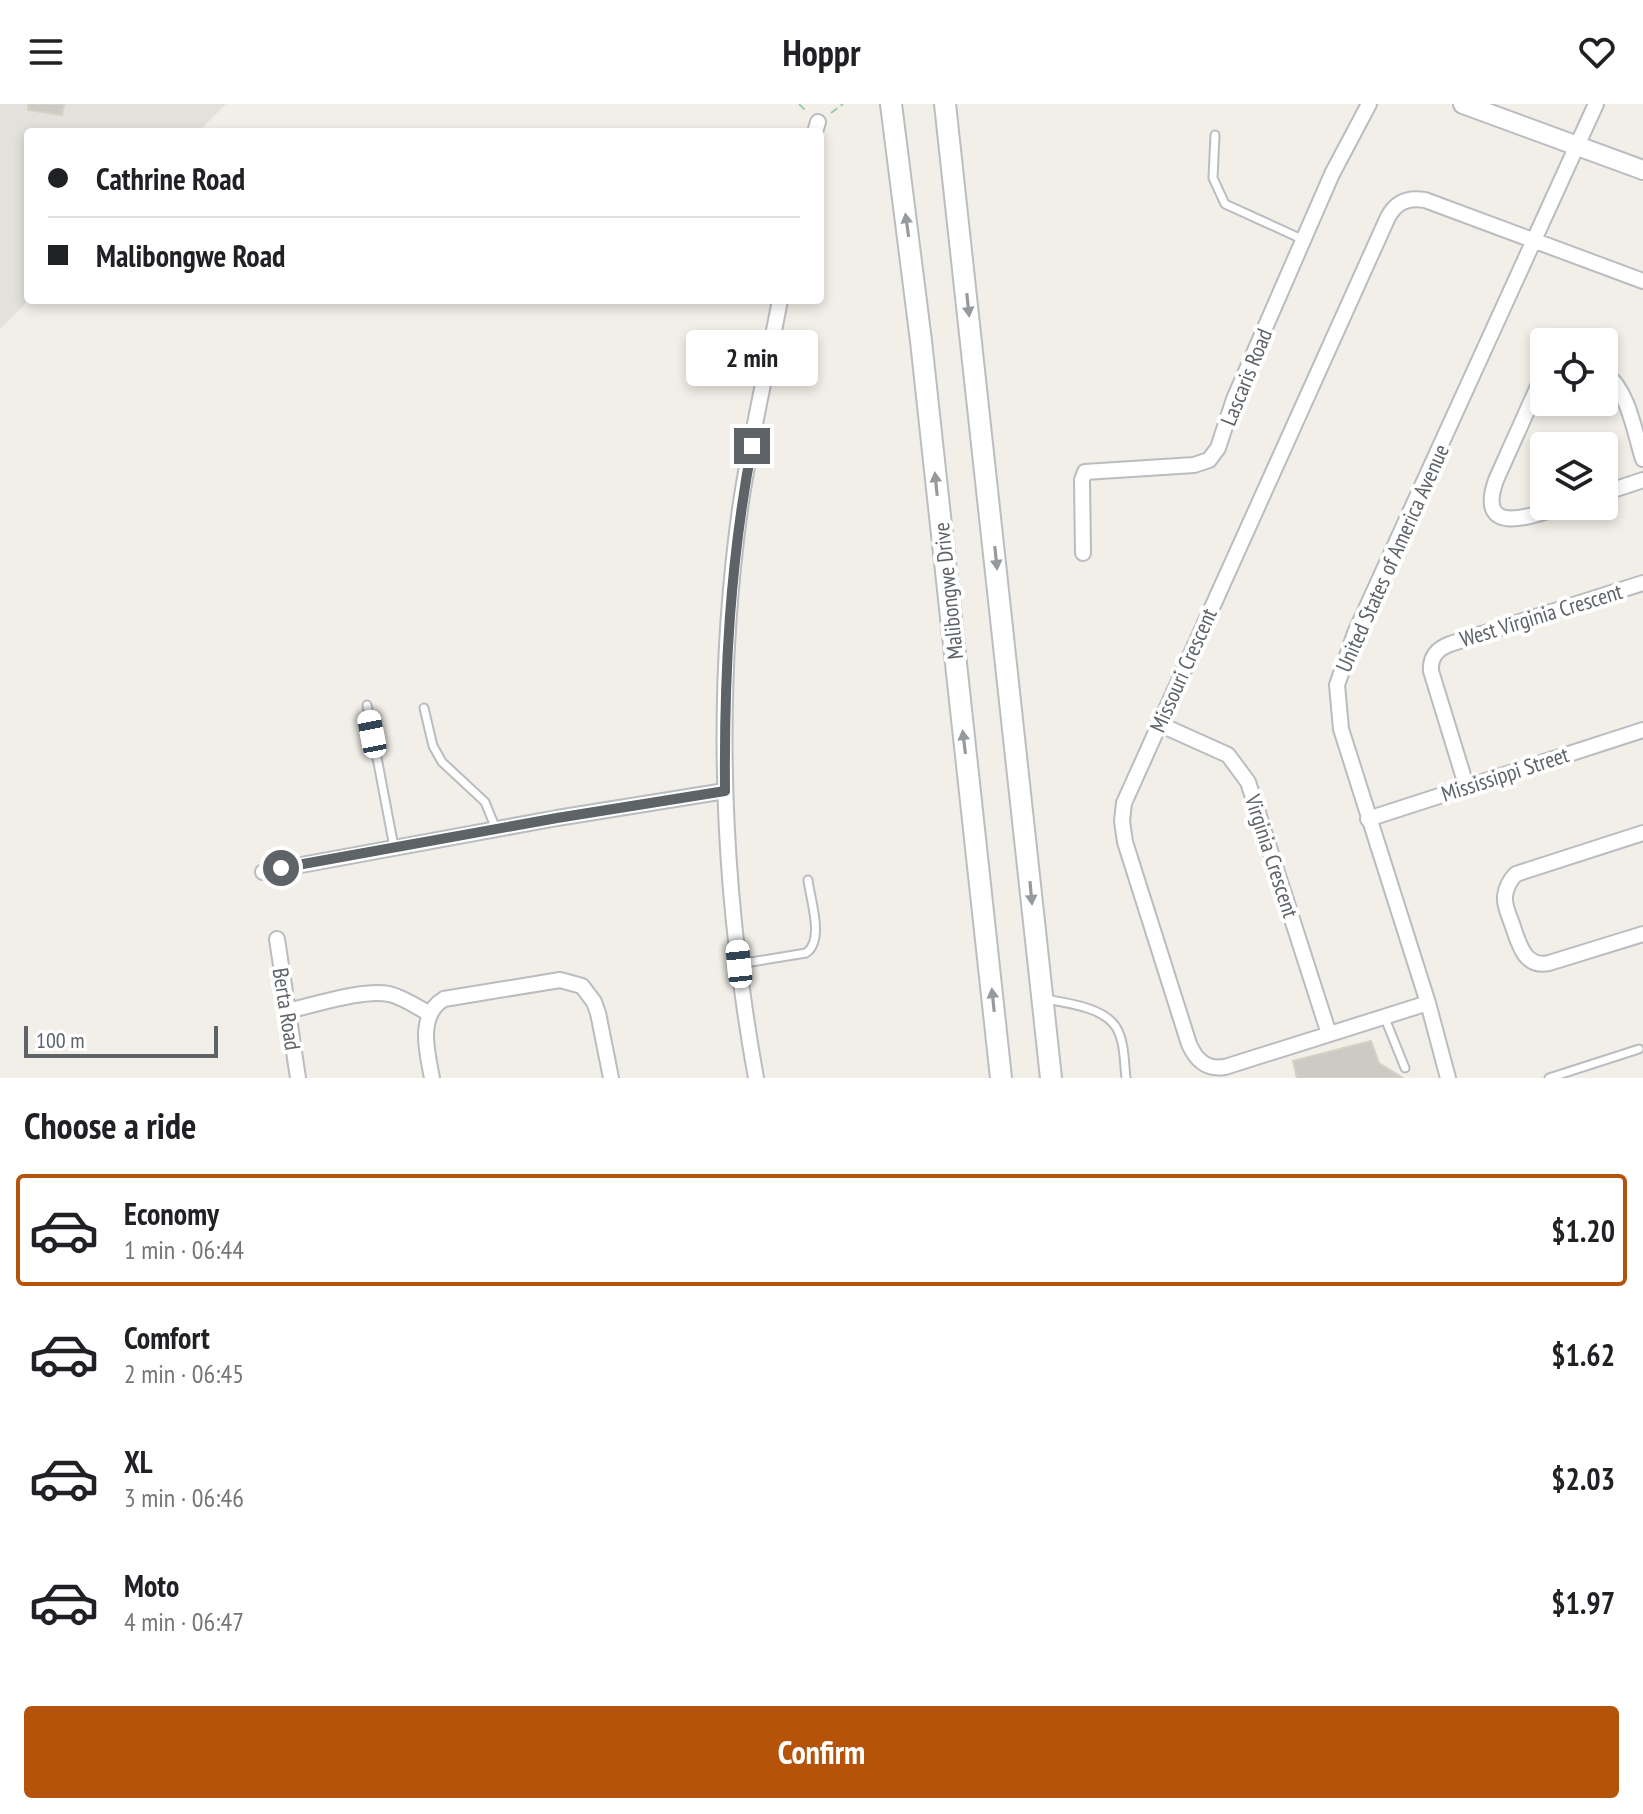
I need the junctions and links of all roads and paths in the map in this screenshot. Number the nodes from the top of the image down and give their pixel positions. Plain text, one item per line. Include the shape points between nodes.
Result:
1 (843, 104) edge
2 (891, 104) edge
3 (945, 104) edge
4 (1369, 104) edge
5 (1463, 104) edge
6 (1596, 104) edge
7 (816, 127) edge
8 (1215, 135) dead end
9 (1576, 145) junction
10 (1643, 170) edge
11 (1304, 240) junction
12 (1533, 241) junction
13 (1643, 281) edge
14 (779, 304) edge
15 (1618, 388) edge
16 (1530, 404) edge
17 (1643, 459) edge
18 (1643, 480) edge
19 (1618, 488) edge
20 (1530, 515) edge
21 (1083, 553) dead end
22 (1643, 583) edge
23 (367, 705) dead end
24 (424, 708) dead end
25 (1159, 724) junction
26 (1643, 730) edge
27 (1466, 785) junction
28 (725, 791) junction
29 (1368, 819) junction
30 (496, 829) junction
31 (1643, 833) edge
32 (394, 849) junction
33 (263, 872) dead end
34 (808, 880) dead end
35 (1643, 934) edge
36 (277, 939) dead end
37 (739, 964) junction
38 (1041, 998) junction
39 (1428, 1003) junction
40 (287, 1011) junction
41 (430, 1014) junction
42 (1384, 1016) junction
43 (1329, 1034) junction
44 (1639, 1049) dead end
45 (1405, 1068) dead end
46 (298, 1078) edge
47 (432, 1078) edge
48 (611, 1078) edge
49 (756, 1078) edge
50 (1001, 1078) edge
51 (1051, 1078) edge
52 (1126, 1078) edge
53 (1448, 1078) edge
54 (1549, 1078) edge

1 - 7 path
50 -> 2 main road, Malibongwe Drive
3 -> 38 main road
4 - 11 street, Lascaris Road
5 - 9 street
6 - 9 street, United States of America Avenue
8 - 11 lane via 1213,178 1225,204
9 - 10 street
9 - 12 street, United States of America Avenue
11 - 21 street, Lascaris Road via 1215,454 1194,465 1085,472
12 - 13 street, Missouri Crescent
12 - 25 street, Missouri Crescent via 1425,200 1406,200 1390,212
12 - 29 street, United States of America Avenue via 1340,673 1339,718
14 - 28 street via 732,573
15 - 17 street
16 - 20 street via 1492,491 1494,509 1501,516 1512,520
18 - 19 street
22 - 27 street, West Virginia Crescent via 1436,652 1431,671
23 - 32 lane
24 - 30 lane via 442,762 485,802
25 - 43 street, Virginia Crescent via 1228,755 1248,782
25 - 43 street, Missouri Crescent via 1129,789 1122,828 1194,1055 1212,1068 1225,1067
26 - 27 street, Mississippi Street
27 - 29 street, Mississippi Street
28 - 30 street
28 - 37 street
29 - 39 street, United States of America Avenue
30 - 32 street
31 - 35 street via 1516,874 1505,897 1521,949 1538,964
32 - 33 street
34 - 37 lane via 816,940 811,950
36 - 40 street, Berta Road
37 - 49 street
38 - 51 main road
38 - 52 lane via 1094,1011 1112,1023 1120,1037
39 - 42 street, Missouri Crescent
39 - 53 street, United States of America Avenue
40 - 41 street via 384,993
40 - 46 street, Berta Road
41 - 47 street via 426,1043
41 - 48 street via 444,999 540,982 573,982 594,1002
42 - 43 street, Missouri Crescent
42 - 45 lane
44 - 54 lane

